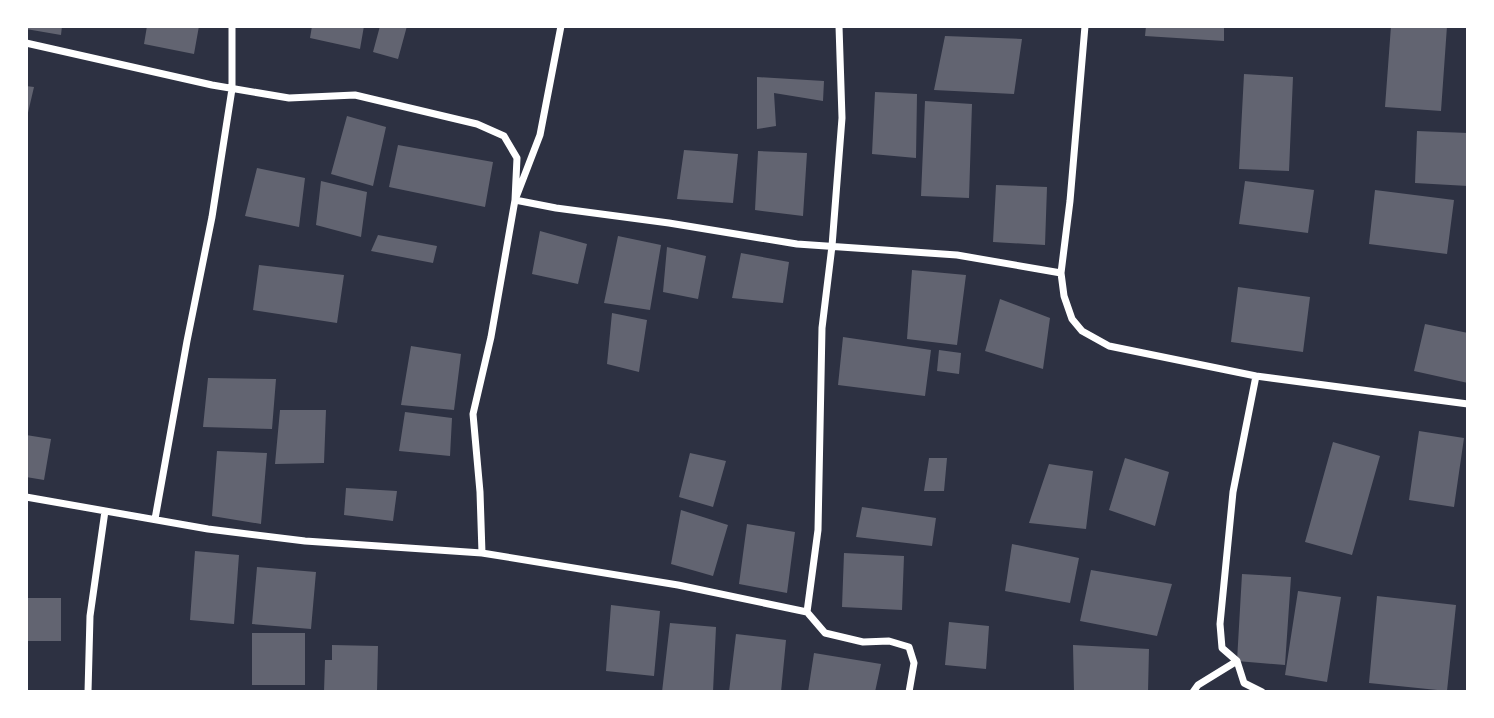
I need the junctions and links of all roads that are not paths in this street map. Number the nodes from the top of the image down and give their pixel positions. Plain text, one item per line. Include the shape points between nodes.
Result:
1 (232, 26) edge
2 (561, 26) edge
3 (839, 26) edge
4 (1084, 26) edge
5 (26, 43) edge
6 (232, 89) junction
7 (515, 200) junction
8 (832, 246) junction
9 (1061, 273) junction
10 (1256, 376) junction
11 (1468, 404) edge
12 (26, 497) edge
13 (105, 510) junction
14 (155, 519) junction
15 (482, 553) junction
16 (807, 612) junction
17 (1237, 662) junction
18 (88, 692) edge
19 (909, 692) edge
20 (1193, 692) edge
21 (1262, 692) edge

1 - 6 street
2 - 7 street via 540,135
3 - 8 street via 842,118
4 - 9 street
5 - 6 street
6 - 7 street via 289,98 355,95 477,124 504,136 517,158
6 - 14 street
7 - 8 street
7 - 15 street via 473,414
8 - 9 street via 957,255
8 - 16 street via 822,328 818,530
9 - 10 street via 1072,319 1082,331 1109,346
10 - 11 street
10 - 17 street via 1234,492 1220,624 1222,648
12 - 13 street
13 - 14 street
13 - 18 street via 90,615
14 - 15 street via 305,541
15 - 16 street via 678,585
16 - 19 street via 825,633 909,648 914,663
17 - 20 street
17 - 21 street via 1244,683

